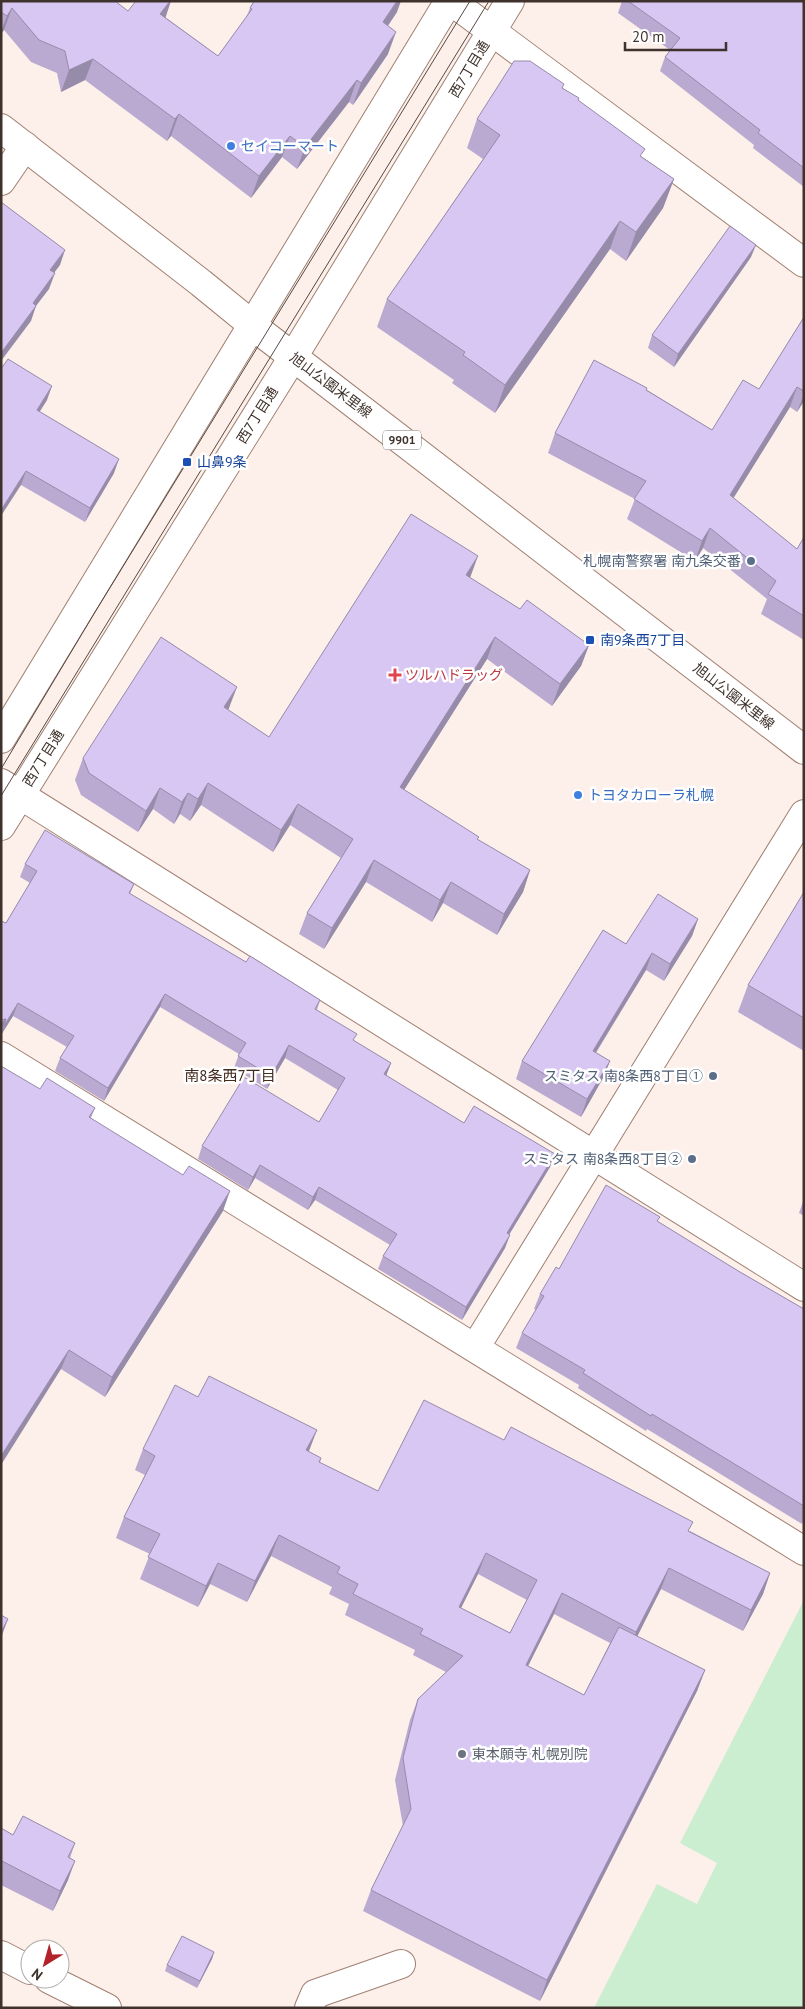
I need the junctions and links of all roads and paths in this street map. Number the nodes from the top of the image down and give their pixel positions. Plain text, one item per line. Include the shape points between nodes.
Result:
1 (450, 1) edge
2 (510, 1) edge
3 (491, 32) junction
4 (1, 128) edge
5 (25, 146) junction
6 (1, 181) edge
7 (804, 263) edge
8 (252, 325) junction
9 (293, 357) junction
10 (1, 739) edge
11 (804, 750) edge
12 (11, 789) edge
13 (804, 814) edge
14 (1, 826) edge
15 (1, 1056) edge
16 (593, 1156) junction
17 (804, 1287) edge
18 (475, 1348) junction
19 (804, 1551) edge
20 (1, 1955) edge
21 (401, 1964) dead end
22 (20, 1965) edge
23 (69, 1989) edge
24 (107, 2008) edge
25 (309, 2008) edge

1 - 3 street
1 - 8 street
2 - 3 street, 西7丁目通
3 - 7 street
3 - 9 street, 西7丁目通
4 - 5 street, 旭山公園米里線 / 9901
5 - 6 street
5 - 8 street, 旭山公園米里線 / 9901
8 - 9 street, 旭山公園米里線 / 9901
8 - 10 street
9 - 11 street, 旭山公園米里線 / 9901
9 - 12 street, 西7丁目通
12 - 14 street, 西7丁目通
12 - 16 street
13 - 16 street
15 - 18 street
16 - 17 street
16 - 18 street
18 - 19 street
20 - 22 street
21 - 25 street via 315,1994
23 - 24 street

